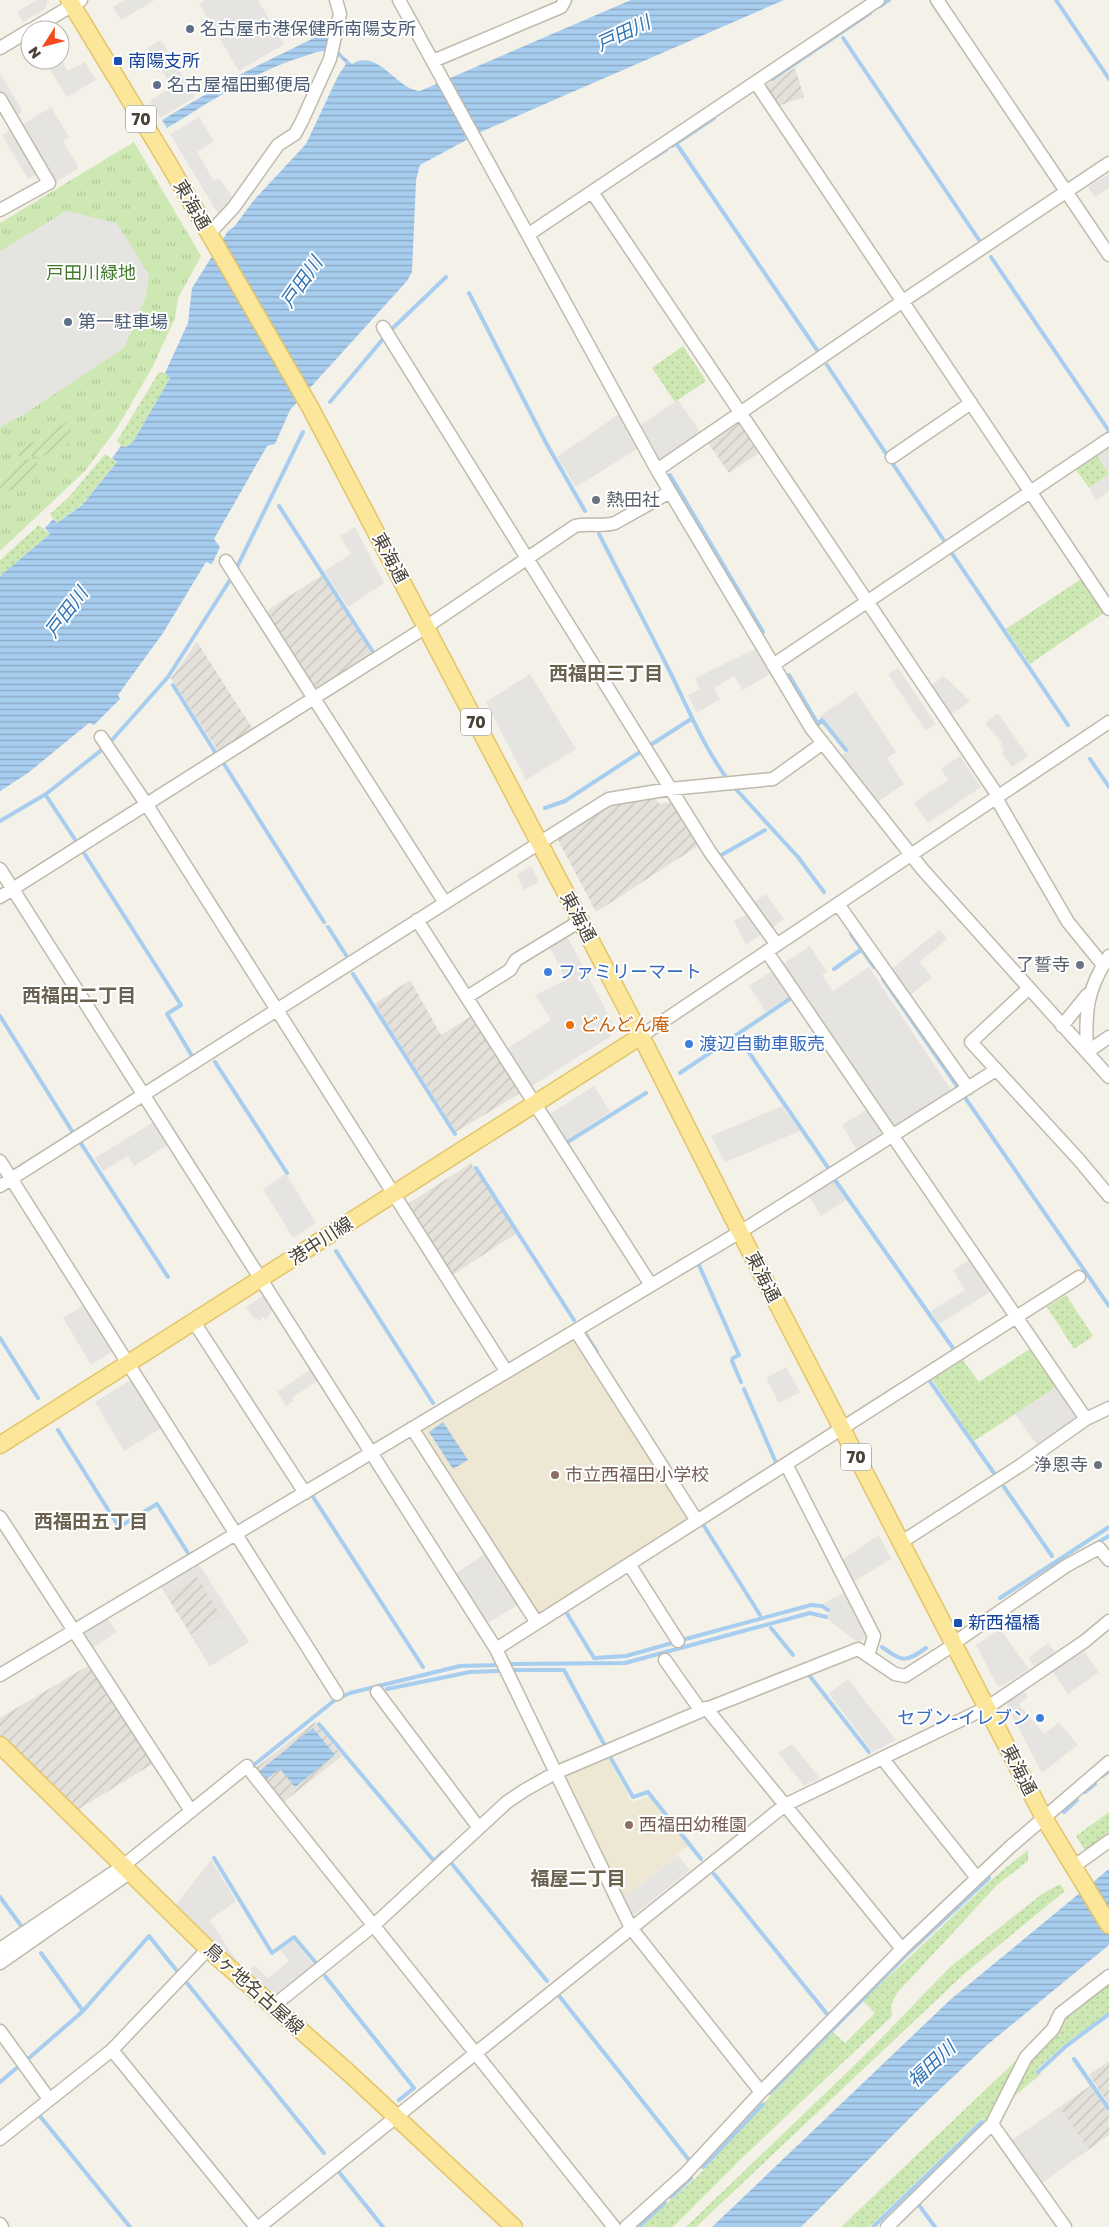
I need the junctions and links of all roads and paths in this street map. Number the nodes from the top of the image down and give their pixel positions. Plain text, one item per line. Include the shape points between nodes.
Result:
1 (336, 0) edge
2 (399, 0) edge
3 (565, 0) edge
4 (878, 0) edge
5 (938, 0) edge
6 (74, 2) edge
7 (46, 20) edge
8 (20, 36) edge
9 (0, 48) edge
10 (433, 61) junction
11 (756, 83) junction
12 (0, 100) edge
13 (1109, 163) edge
14 (592, 192) junction
15 (1066, 192) junction
16 (0, 210) edge
17 (208, 234) junction
18 (529, 234) junction
19 (1109, 255) edge
20 (903, 301) junction
21 (383, 326) dead end
22 (971, 403) junction
23 (741, 413) junction
24 (1109, 439) edge
25 (892, 457) dead end
26 (657, 470) junction
27 (670, 492) junction
28 (1031, 492) junction
29 (527, 559) junction
30 (226, 561) dead end
31 (867, 602) junction
32 (1109, 608) edge
33 (426, 627) junction
34 (773, 665) junction
35 (314, 698) junction
36 (1109, 722) edge
37 (101, 737) dead end
38 (823, 743) junction
39 (670, 790) junction
40 (997, 797) junction
41 (147, 805) junction
42 (538, 842) junction
43 (911, 855) junction
44 (0, 869) edge
45 (13, 889) junction
46 (0, 897) edge
47 (445, 903) junction
48 (838, 904) junction
49 (418, 920) junction
50 (580, 921) junction
51 (772, 948) junction
52 (1106, 961) edge
53 (1028, 989) junction
54 (1091, 991) junction
55 (467, 997) junction
56 (276, 1008) junction
57 (1062, 1026) junction
58 (641, 1036) junction
59 (1109, 1037) edge
60 (1087, 1052) junction
61 (996, 1070) junction
62 (1109, 1077) edge
63 (963, 1091) junction
64 (143, 1094) junction
65 (534, 1103) junction
66 (893, 1136) junction
67 (0, 1162) edge
68 (11, 1179) junction
69 (0, 1186) edge
70 (393, 1195) junction
71 (1109, 1196) edge
72 (740, 1232) junction
73 (1079, 1277) dead end
74 (261, 1280) junction
75 (651, 1285) junction
76 (1017, 1318) junction
77 (194, 1322) junction
78 (576, 1331) junction
79 (128, 1364) junction
80 (506, 1371) junction
81 (1109, 1408) edge
82 (1086, 1419) junction
83 (412, 1428) junction
84 (842, 1428) junction
85 (0, 1444) edge
86 (373, 1453) junction
87 (786, 1464) junction
88 (305, 1493) junction
89 (0, 1517) edge
90 (697, 1521) junction
91 (236, 1534) junction
92 (900, 1543) junction
93 (1109, 1560) edge
94 (628, 1564) junction
95 (1109, 1621) edge
96 (537, 1623) junction
97 (74, 1631) junction
98 (678, 1641) dead end
99 (954, 1643) junction
100 (496, 1649) junction
101 (868, 1656) junction
102 (665, 1660) dead end
103 (0, 1675) edge
104 (377, 1692) dead end
105 (337, 1694) dead end
106 (988, 1707) junction
107 (704, 1710) junction
108 (0, 1745) edge
109 (882, 1758) junction
110 (1109, 1762) edge
111 (555, 1773) junction
112 (785, 1805) junction
113 (191, 1810) junction
114 (1044, 1818) junction
115 (479, 1828) junction
116 (1109, 1841) edge
117 (126, 1870) junction
118 (1075, 1871) junction
119 (977, 1878) junction
120 (374, 1925) junction
121 (1109, 1925) edge
122 (631, 1928) junction
123 (0, 1949) edge
124 (902, 1949) junction
125 (208, 1950) junction
126 (0, 1963) edge
127 (1109, 1976) edge
128 (272, 2007) junction
129 (0, 2031) edge
130 (112, 2050) junction
131 (476, 2051) junction
132 (761, 2092) junction
133 (49, 2099) junction
134 (396, 2118) junction
135 (992, 2124) junction
136 (0, 2140) edge
137 (0, 2224) edge
138 (2, 2227) edge
139 (258, 2227) edge
140 (514, 2227) edge
141 (614, 2227) edge
142 (626, 2227) edge
143 (887, 2227) edge
144 (1065, 2227) edge

1 - 17 street via 340,14 333,49 295,134 278,145 234,206
2 - 10 street
3 - 10 street via 561,7
4 - 11 street
5 - 15 street
6 - 7 street
6 - 17 main road, 東海通 / 70
8 - 9 street
10 - 18 street via 476,144
11 - 14 street
11 - 20 street
12 - 16 street via 50,182
13 - 15 street
14 - 18 street
14 - 23 street
15 - 19 street
15 - 20 street
17 - 33 main road, 東海通 / 70 via 310,407
18 - 26 street
20 - 22 street
20 - 23 street
21 - 29 street
22 - 25 street
22 - 28 street
23 - 26 street
23 - 31 street
24 - 28 street
26 - 27 street
27 - 29 street via 615,523 575,526
27 - 34 street
28 - 31 street
28 - 32 street
29 - 33 street
29 - 39 street
30 - 35 street
31 - 34 street
31 - 40 street
33 - 35 street
33 - 42 main road, 東海通 / 70
34 - 38 street
35 - 41 street
35 - 47 street
36 - 40 street
37 - 41 street
38 - 39 street via 773,779
38 - 43 street
39 - 42 street via 609,799
39 - 51 street
40 - 43 street
40 - 52 street via 1068,922
41 - 45 street
41 - 56 street
42 - 47 street
42 - 50 main road, 東海通 / 70
43 - 48 street
43 - 53 street
44 - 45 street
45 - 46 street
45 - 64 street
47 - 49 street
48 - 51 street
48 - 63 street
49 - 55 street
49 - 56 street
50 - 55 street via 516,960 510,970
50 - 58 main road, 東海通 / 70
51 - 58 street
51 - 66 street
52 - 54 street
53 - 57 street
53 - 61 street via 971,1042
54 - 57 street
54 - 60 street via 1086,1010
55 - 65 street
56 - 64 street
56 - 70 street
57 - 60 street
58 - 65 main road, 港中川線
58 - 72 main road, 東海通 / 70
59 - 60 street
60 - 62 street
61 - 63 street
61 - 71 street
63 - 66 street
64 - 68 street
64 - 74 street
65 - 70 main road, 港中川線
65 - 75 street
66 - 72 street
66 - 76 street
67 - 68 street
68 - 69 street
68 - 79 street
70 - 74 main road, 港中川線
70 - 80 street
72 - 75 street
72 - 84 main road, 東海通 / 70
73 - 76 street
74 - 77 main road, 港中川線
74 - 86 street
75 - 78 street
76 - 82 street
76 - 84 street
77 - 79 main road, 港中川線
77 - 88 street
78 - 80 street
78 - 90 street
79 - 85 main road, 港中川線
79 - 91 street
80 - 83 street
81 - 82 street
82 - 92 street
83 - 86 street
83 - 96 street
84 - 87 street
84 - 92 main road, 東海通 / 70
86 - 88 street
86 - 100 street
87 - 90 street
87 - 101 street via 874,1636
88 - 91 street
89 - 97 street
90 - 94 street
91 - 97 street
91 - 105 street
92 - 99 main road, 東海通 / 70
93 - 99 street via 1099,1548 1066,1566
94 - 96 street
94 - 98 street
95 - 106 street
96 - 100 street
97 - 103 street
97 - 113 street
99 - 101 street via 905,1676 895,1674
99 - 106 main road, 東海通 / 70
100 - 111 street
101 - 107 street via 858,1649
102 - 107 street
104 - 115 street
106 - 109 street
106 - 114 main road, 東海通 / 70
107 - 111 street
107 - 112 street
108 - 117 main road, 鳥ヶ地名古屋線
109 - 112 street
109 - 119 street
110 - 114 street
111 - 115 street via 507,1802
111 - 122 street
112 - 122 street
112 - 124 street
113 - 117 street
113 - 120 street via 249,1769
114 - 118 main road, 東海通 / 70
114 - 119 street
115 - 120 street
116 - 118 street
117 - 123 street
117 - 125 main road, 鳥ヶ地名古屋線
117 - 126 street
118 - 121 main road, 東海通 / 70
119 - 124 street
120 - 128 street
120 - 131 street
122 - 131 street
122 - 132 street
124 - 132 street
125 - 128 main road, 鳥ヶ地名古屋線
125 - 130 street
127 - 135 street via 1060,2014 1053,2028 1026,2057
128 - 134 main road, 鳥ヶ地名古屋線
129 - 133 street
130 - 133 street
130 - 139 street
131 - 134 street
131 - 141 street
132 - 142 street via 685,2174
133 - 136 street
134 - 139 street
134 - 140 main road, 鳥ヶ地名古屋線
135 - 143 street
135 - 144 street
137 - 138 street

